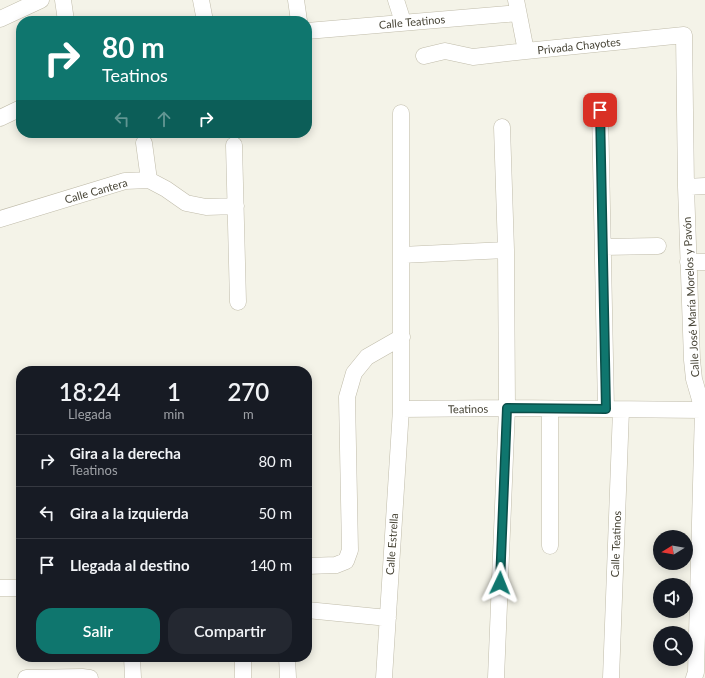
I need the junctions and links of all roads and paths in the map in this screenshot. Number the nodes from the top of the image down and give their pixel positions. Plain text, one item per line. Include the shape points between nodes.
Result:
1 (41, 0) edge
2 (63, 0) edge
3 (201, 0) edge
4 (296, 0) edge
5 (396, 0) edge
6 (517, 7) edge
7 (65, 16) edge
8 (204, 16) edge
9 (298, 16) edge
10 (0, 19) edge
11 (403, 22) junction
12 (312, 31) edge
13 (684, 35) joint
14 (526, 51) junction
15 (424, 56) dead end
16 (16, 110) edge
17 (600, 110) dead end
18 (401, 113) dead end
19 (0, 118) edge
20 (502, 127) dead end
21 (144, 143) dead end
22 (234, 145) dead end
23 (149, 180) junction
24 (705, 186) edge
25 (686, 187) junction
26 (236, 206) junction
27 (0, 219) edge
28 (658, 246) dead end
29 (603, 247) junction
30 (506, 250) junction
31 (401, 255) junction
32 (688, 262) junction
33 (705, 262) edge
34 (238, 302) dead end
35 (402, 338) junction
36 (698, 359) edge
37 (507, 408) junction
38 (550, 409) junction
39 (613, 409) junction
40 (401, 410) junction
41 (703, 410) junction
42 (703, 507) edge
43 (550, 546) dead end
44 (312, 566) edge
45 (0, 588) edge
46 (16, 588) edge
47 (312, 610) edge
48 (388, 618) junction
49 (132, 662) edge
50 (242, 662) edge
51 (287, 662) edge
52 (26, 678) edge
53 (90, 678) edge
54 (132, 678) edge
55 (243, 678) edge
56 (288, 678) edge
57 (384, 678) edge
58 (496, 678) edge
59 (611, 678) edge
60 (694, 678) edge

1 - 10 street
2 - 7 street
3 - 8 street
4 - 9 street
5 - 11 street
6 - 11 street, Calle Teatinos
6 - 14 street, Privada Chayotes
11 - 12 street, Calle Teatinos
13 - 14 street, Privada Chayotes
13 - 25 street, Calle José María Morelos y Pavón
14 - 15 street via 473,57 445,51
16 - 19 street
17 - 29 street, Calle Teatinos
18 - 31 street, Calle Estrella
20 - 30 street
21 - 23 street
22 - 26 street
23 - 26 street via 186,202 206,207
23 - 27 street, Calle Cantera via 126,181
24 - 25 street
25 - 32 street, Calle José María Morelos y Pavón
26 - 34 street
28 - 29 street
29 - 39 street, Calle Teatinos
30 - 31 street
30 - 37 street
31 - 35 street, Calle Estrella
32 - 33 street
32 - 36 street, Calle José María Morelos y Pavón
35 - 40 street, Calle Estrella
35 - 44 street via 367,358 354,373 347,397 350,550 346,561 336,565
36 - 41 street, Calle José María Morelos y Pavón via 694,379
37 - 38 street, Teatinos
37 - 40 street, Teatinos
37 - 58 street
38 - 39 street, Teatinos
38 - 43 street
39 - 41 street, Teatinos
39 - 59 street, Calle Teatinos
40 - 48 street, Calle Estrella
41 - 42 street, Calle José María Morelos y Pavón
42 - 60 street, Calle José María Morelos y Pavón
45 - 46 street
47 - 48 street
48 - 57 street, Calle Estrella
49 - 54 street
50 - 55 street
51 - 56 street
52 - 53 street

